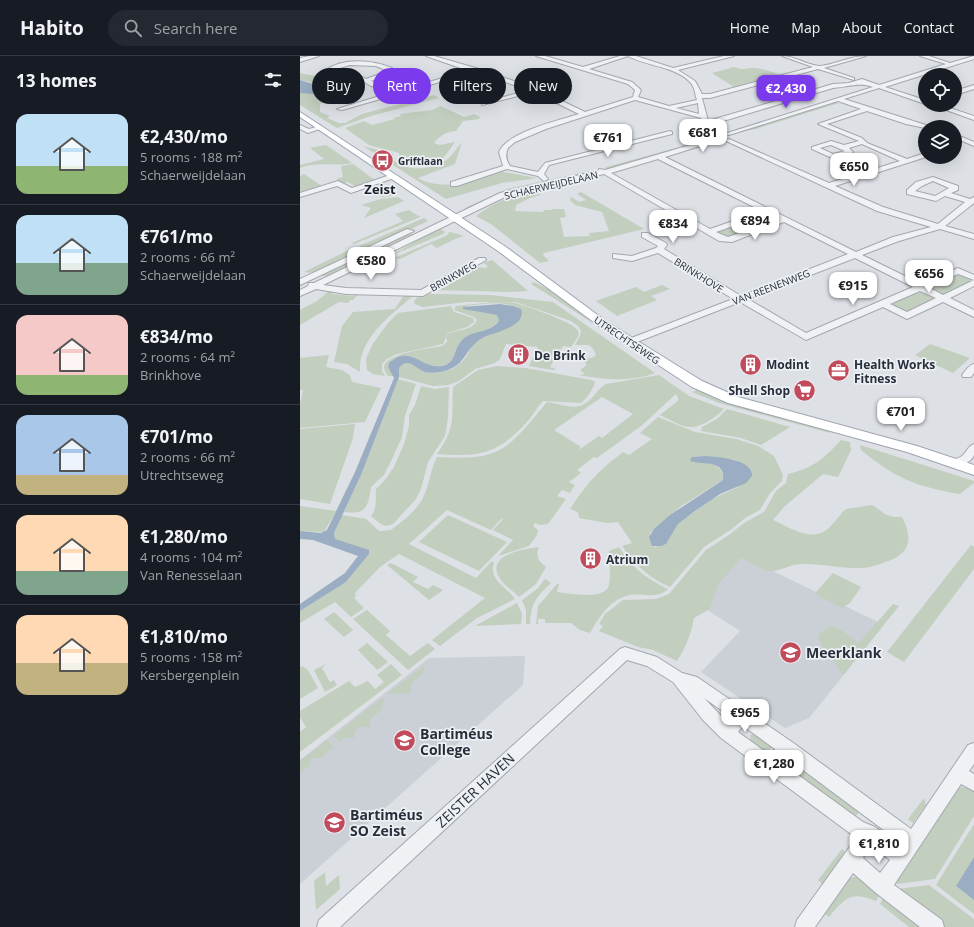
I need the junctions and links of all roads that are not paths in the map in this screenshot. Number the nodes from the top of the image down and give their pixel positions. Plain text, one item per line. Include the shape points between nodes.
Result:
1 (316, 56) edge
2 (429, 56) edge
3 (539, 56) edge
4 (624, 56) edge
5 (630, 56) edge
6 (731, 56) edge
7 (785, 56) edge
8 (863, 56) edge
9 (923, 56) edge
10 (974, 59) edge
11 (300, 60) edge
12 (948, 63) dead end
13 (470, 68) edge
14 (818, 68) junction
15 (947, 68) edge
16 (584, 69) junction
17 (671, 70) junction
18 (852, 78) dead end
19 (918, 78) edge
20 (366, 82) junction
21 (373, 84) edge
22 (877, 86) junction
23 (974, 87) edge
24 (885, 89) junction
25 (962, 91) edge
26 (635, 98) junction
27 (699, 99) junction
28 (837, 99) junction
29 (373, 100) edge
30 (918, 100) edge
31 (845, 102) junction
32 (564, 104) edge
33 (668, 107) junction
34 (340, 109) dead end
35 (867, 109) junction
36 (959, 112) edge
37 (300, 114) edge
38 (585, 114) junction
39 (972, 116) edge
40 (703, 117) junction
41 (706, 124) junction
42 (918, 125) edge
43 (300, 128) edge
44 (320, 128) junction
45 (670, 133) dead end
46 (728, 136) junction
47 (713, 137) junction
48 (962, 139) edge
49 (966, 141) junction
50 (863, 142) junction
51 (962, 142) edge
52 (974, 144) edge
53 (844, 147) dead end
54 (660, 157) junction
55 (918, 157) edge
56 (907, 161) junction
57 (507, 167) junction
58 (597, 168) junction
59 (605, 172) junction
60 (542, 176) junction
61 (392, 177) junction
62 (454, 184) dead end
63 (827, 186) junction
64 (944, 193) junction
65 (300, 194) edge
66 (971, 200) edge
67 (770, 211) junction
68 (451, 215) junction
69 (786, 219) junction
70 (939, 227) junction
71 (710, 232) junction
72 (645, 235) dead end
73 (974, 237) edge
74 (659, 250) junction
75 (856, 254) junction
76 (616, 256) dead end
77 (482, 260) dead end
78 (974, 278) edge
79 (300, 282) edge
80 (974, 283) edge
81 (316, 286) junction
82 (921, 287) junction
83 (300, 293) edge
84 (944, 298) junction
85 (741, 299) junction
86 (884, 304) junction
87 (974, 314) edge
88 (630, 342) junction
89 (974, 367) edge
90 (967, 375) dead end
91 (974, 448) edge
92 (956, 463) junction
93 (974, 470) edge
94 (678, 678) junction
95 (742, 716) junction
96 (727, 733) junction
97 (786, 747) junction
98 (974, 750) edge
99 (772, 765) junction
100 (959, 773) junction
101 (974, 783) edge
102 (857, 828) junction
103 (912, 840) junction
104 (901, 858) junction
105 (852, 860) junction
106 (882, 887) junction
107 (326, 927) edge
108 (804, 927) edge
109 (935, 927) edge

1 - 11 street
2 - 13 street
3 - 16 street
4 - 16 street
5 - 17 street
6 - 17 street
7 - 14 street
8 - 14 street
9 - 12 street
10 - 15 street
10 - 22 street
14 - 18 street
14 - 27 street
16 - 26 street via 630,83 638,90
17 - 27 street via 696,86
19 - 24 street
20 - 20 street via 387,75 391,72 390,69 379,64 358,64 328,71 357,76
20 - 21 street
22 - 24 street
22 - 28 street
22 - 41 street via 862,81 833,86
23 - 25 street
24 - 30 street
24 - 31 street
26 - 33 street
26 - 38 street
27 - 33 street
27 - 40 street
28 - 31 street
28 - 46 street
29 - 34 street
31 - 35 street
31 - 46 street via 763,128
32 - 38 street
33 - 40 street
35 - 42 street
35 - 50 street via 822,124
36 - 39 street
37 - 44 main road, UTRECHTSEWEG
38 - 57 street via 528,133 508,143 502,158
40 - 41 street
41 - 47 street
43 - 44 street via 308,131
44 - 61 main road, UTRECHTSEWEG
45 - 60 street via 547,164
46 - 47 street
46 - 63 street
47 - 54 street, SCHAERWEIJDELAAN
47 - 58 street, SCHAERWEIJDELAAN
48 - 49 street
49 - 51 street
49 - 52 street
50 - 53 street
50 - 56 street
54 - 59 street, SCHAERWEIJDELAAN
54 - 67 street
55 - 56 street
56 - 63 street
57 - 60 street
57 - 62 street
58 - 59 street, SCHAERWEIJDELAAN
58 - 60 street, SCHAERWEIJDELAAN
59 - 68 street, SCHAERWEIJDELAAN via 513,192
59 - 71 street
60 - 68 street, SCHAERWEIJDELAAN via 496,191
61 - 65 street via 351,191 338,183
61 - 68 main road, UTRECHTSEWEG
63 - 70 street via 880,209
64 - 64 street via 954,188 933,179 919,184 910,192 936,199
64 - 66 street
66 - 70 street, VAN REENENWEG
67 - 69 street
67 - 71 street
68 - 79 street
68 - 81 street
68 - 88 main road, UTRECHTSEWEG
69 - 71 street via 729,240
69 - 75 street
70 - 73 street
70 - 75 street, VAN REENENWEG
72 - 74 street, BRINKHOVE via 662,245
74 - 76 street via 633,259
74 - 85 street, BRINKHOVE
75 - 82 street
75 - 85 street, VAN REENENWEG
77 - 81 street, BRINKWEG via 423,292 346,291
78 - 82 street via 958,271
79 - 81 street
80 - 84 street
81 - 83 street
82 - 84 street
82 - 86 street
84 - 86 street via 907,316
84 - 87 street
85 - 86 street, BRINKHOVE via 806,337
85 - 88 street, VAN REENENWEG
88 - 92 main road, UTRECHTSEWEG via 682,376 722,396
89 - 90 street
91 - 92 street via 966,458
92 - 93 main road, UTRECHTSEWEG
94 - 95 street via 692,682
94 - 96 street via 708,715
94 - 107 street, ZEISTER HAVEN via 652,661 625,652
95 - 96 street
95 - 97 street
96 - 99 street
97 - 99 street
97 - 103 street
98 - 100 street
99 - 102 street
100 - 101 street
100 - 103 street
102 - 104 street via 869,833
102 - 105 street via 861,843
103 - 104 street
104 - 106 street
105 - 106 street
105 - 108 street
106 - 109 street

